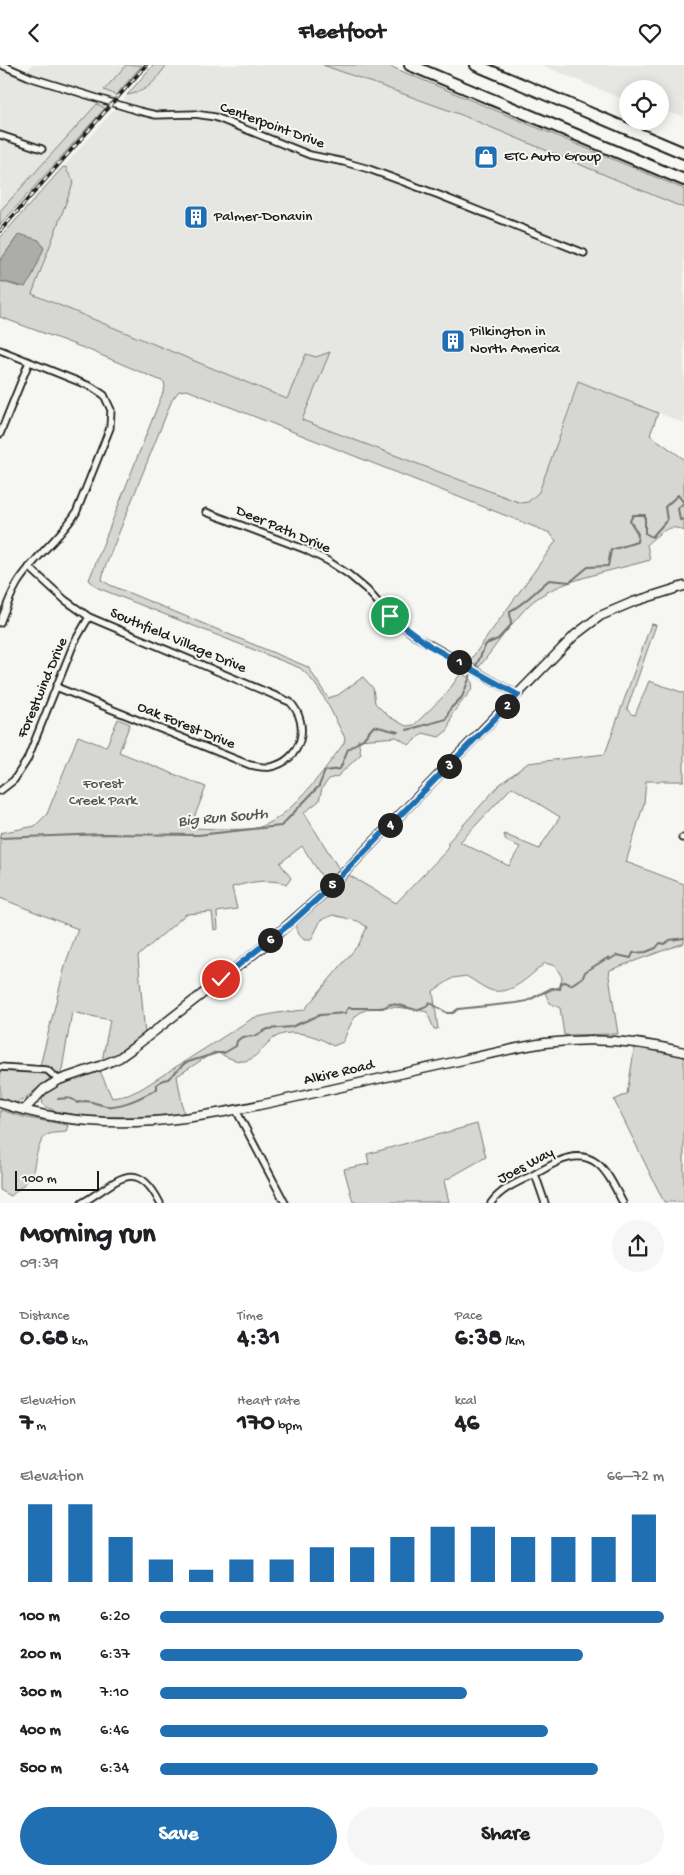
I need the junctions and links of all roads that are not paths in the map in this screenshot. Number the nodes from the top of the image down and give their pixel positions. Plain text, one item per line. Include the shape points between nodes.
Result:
1 (2, 65) edge
2 (410, 65) edge
3 (476, 65) edge
4 (487, 65) edge
5 (544, 93) junction
6 (0, 135) edge
7 (42, 149) dead end
8 (684, 153) edge
9 (684, 180) edge
10 (584, 253) dead end
11 (0, 350) edge
12 (29, 362) junction
13 (0, 434) edge
14 (206, 512) dead end
15 (29, 567) junction
16 (684, 586) edge
17 (89, 617) junction
18 (0, 623) edge
19 (56, 687) junction
20 (518, 695) junction
21 (300, 741) joint
22 (0, 791) edge
23 (684, 1052) edge
24 (0, 1067) edge
25 (59, 1080) junction
26 (0, 1103) edge
27 (24, 1110) junction
28 (236, 1110) junction
29 (535, 1174) junction
30 (82, 1203) edge
31 (160, 1203) edge
32 (285, 1203) edge
33 (491, 1203) edge
34 (545, 1203) edge
35 (623, 1203) edge

1 - 10 street, Centerpoint Drive via 139,111 156,115 215,117 310,155 369,169
2 - 9 highway
3 - 5 highway
4 - 5 highway
5 - 8 highway
6 - 7 street
11 - 12 street
12 - 13 street
12 - 15 street via 92,387 104,395 111,410 110,428 76,513
14 - 20 street, Deer Path Drive via 328,561 367,590 383,609 415,636
15 - 17 street, Southfield Village Drive
15 - 18 street via 17,584
16 - 20 street via 600,616 575,635
17 - 19 street, Forestwind Drive
17 - 21 street, Southfield Village Drive via 290,702 302,724
19 - 21 street, Oak Forest Drive via 250,765 270,767 282,763
19 - 22 street, Forestwind Drive via 21,771
20 - 25 street via 348,870 291,923 126,1053
23 - 28 street, Alkire Road via 612,1039 545,1043
24 - 25 street via 47,1070
25 - 27 street via 44,1089
26 - 27 street, Alkire Road
27 - 28 street, Alkire Road via 68,1119 143,1123
28 - 32 street
29 - 33 street, Joes Way via 500,1192
29 - 34 street
29 - 35 street, Joes Way via 559,1161 588,1158 604,1168
30 - 31 street via 126,1177 146,1181

